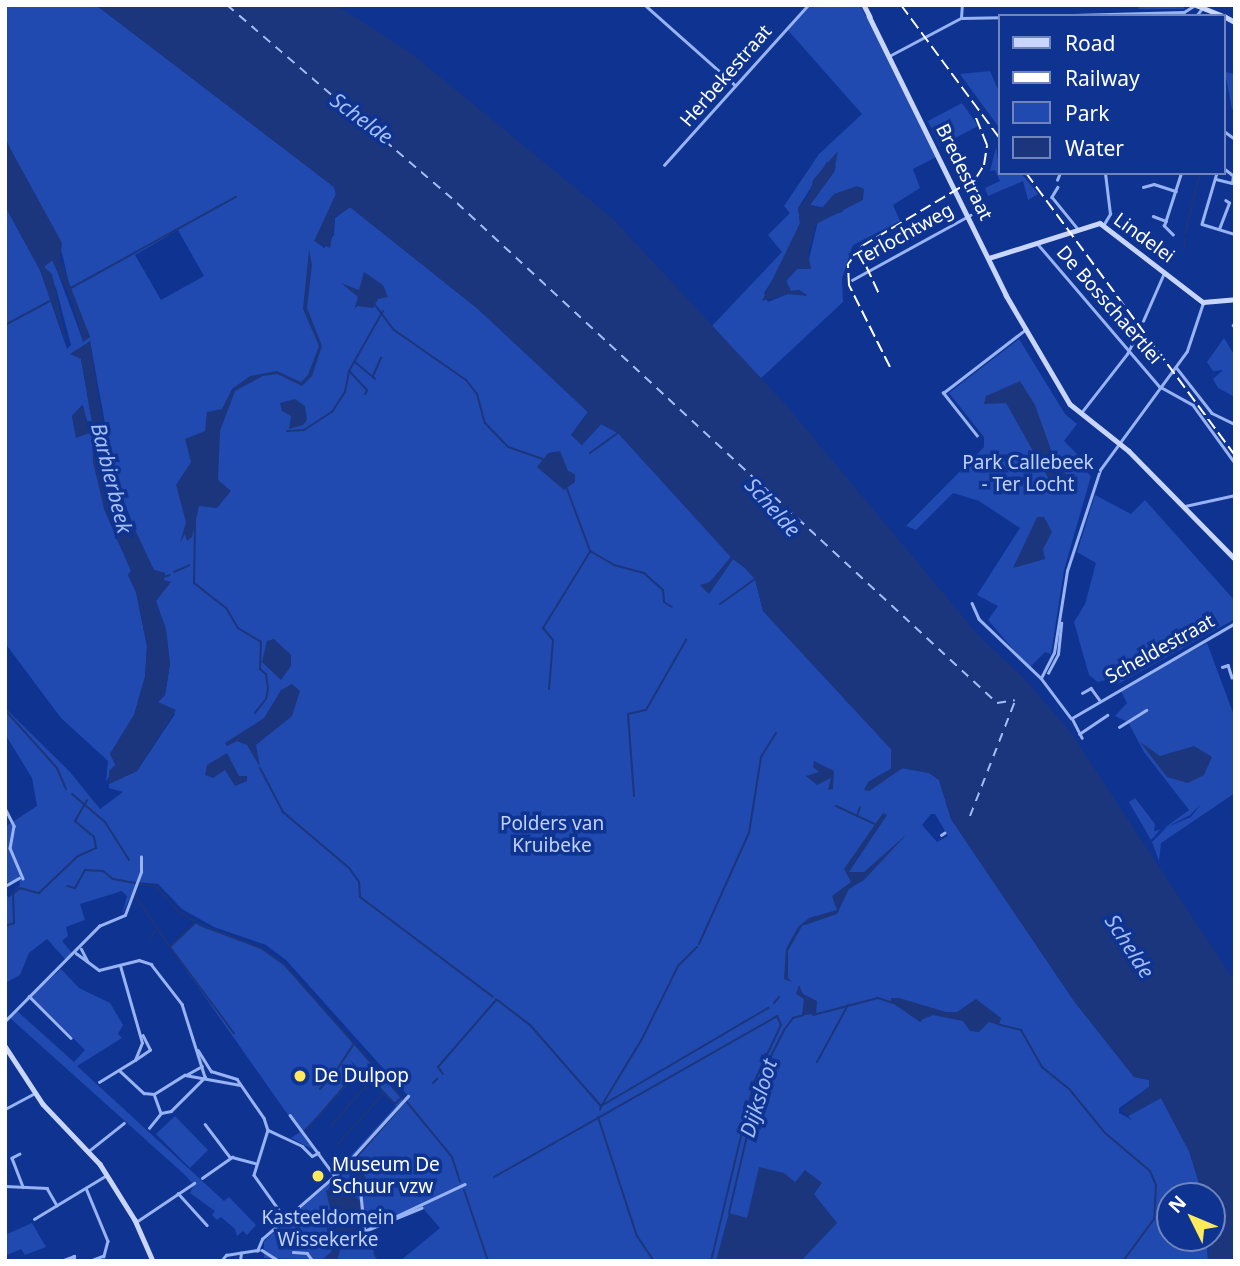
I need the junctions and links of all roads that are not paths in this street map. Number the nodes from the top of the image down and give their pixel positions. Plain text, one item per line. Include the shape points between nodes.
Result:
1 (645, 5) edge
2 (808, 5) edge
3 (864, 5) edge
4 (962, 5) edge
5 (1194, 7) edge
6 (1204, 7) edge
7 (1106, 14) edge
8 (869, 16) junction
9 (998, 17) edge
10 (961, 18) junction
11 (891, 55) junction
12 (735, 85) junction
13 (913, 98) junction
14 (664, 164) dead end
15 (1226, 171) edge
16 (1059, 175) edge
17 (1105, 175) edge
18 (1180, 175) edge
19 (1217, 175) edge
20 (1216, 179) junction
21 (1057, 180) dead end
22 (1058, 187) dead end
23 (1143, 187) dead end
24 (1174, 190) junction
25 (1226, 201) dead end
26 (970, 215) junction
27 (1153, 216) dead end
28 (1166, 221) junction
29 (1104, 224) junction
30 (1078, 229) junction
31 (1219, 229) junction
32 (1235, 234) edge
33 (1173, 235) dead end
34 (1037, 243) junction
35 (989, 258) junction
36 (1165, 270) junction
37 (852, 280) dead end
38 (1235, 299) edge
39 (1203, 302) junction
40 (1143, 321) dead end
41 (1026, 329) junction
42 (1138, 332) dead end
43 (1129, 351) junction
44 (1175, 365) junction
45 (1159, 386) junction
46 (1081, 413) junction
47 (1235, 424) edge
48 (977, 436) dead end
49 (1118, 442) junction
50 (1235, 463) edge
51 (1235, 495) edge
52 (1185, 506) junction
53 (1235, 559) edge
54 (972, 603) dead end
55 (1060, 620) junction
56 (1235, 623) edge
57 (1222, 667) dead end
58 (1048, 673) dead end
59 (1234, 676) edge
60 (1041, 678) junction
61 (1235, 683) edge
62 (1082, 693) dead end
63 (1099, 699) junction
64 (1146, 710) dead end
65 (1107, 715) dead end
66 (1072, 718) junction
67 (1119, 727) dead end
68 (5, 808) edge
69 (141, 857) dead end
70 (5, 886) edge
71 (80, 949) junction
72 (76, 953) junction
73 (88, 961) junction
74 (120, 965) junction
75 (29, 996) junction
76 (5, 1021) edge
77 (143, 1036) junction
78 (71, 1038) dead end
79 (5, 1046) edge
80 (198, 1050) junction
81 (135, 1060) junction
82 (202, 1066) junction
83 (119, 1070) junction
84 (186, 1075) junction
85 (205, 1077) junction
86 (99, 1082) dead end
87 (240, 1086) junction
88 (35, 1093) junction
89 (154, 1094) junction
90 (408, 1096) dead end
91 (5, 1109) edge
92 (161, 1113) junction
93 (290, 1115) dead end
94 (124, 1122) dead end
95 (205, 1124) dead end
96 (149, 1128) dead end
97 (268, 1130) junction
98 (90, 1150) junction
99 (318, 1153) junction
100 (20, 1154) dead end
101 (230, 1157) junction
102 (255, 1163) junction
103 (107, 1175) junction
104 (335, 1176) junction
105 (202, 1178) dead end
106 (194, 1183) dead end
107 (465, 1184) dead end
108 (5, 1186) edge
109 (23, 1187) junction
110 (86, 1188) junction
111 (178, 1193) junction
112 (57, 1205) junction
113 (421, 1208) dead end
114 (285, 1218) junction
115 (34, 1219) dead end
116 (136, 1222) junction
117 (207, 1224) dead end
118 (365, 1231) junction
119 (259, 1250) junction
120 (293, 1252) dead end
121 (240, 1253) junction
122 (61, 1261) edge
123 (75, 1261) edge
124 (91, 1261) edge
125 (153, 1261) edge
126 (221, 1261) edge
127 (240, 1261) edge
128 (279, 1261) edge
129 (313, 1261) edge

1 - 12 street
2 - 12 street, Herbekestraat
3 - 8 main road, Bredestraat
4 - 10 street
5 - 6 main road
5 - 7 street
8 - 11 main road, Bredestraat
8 - 13 main road, Bredestraat
9 - 10 street
10 - 11 street
11 - 13 main road, Bredestraat
12 - 14 street, Herbekestraat
13 - 26 main road, Bredestraat
15 - 20 street via 1233,176 1232,183
16 - 21 street
17 - 29 street via 1110,214
18 - 24 street
19 - 20 street
20 - 31 street via 1202,224
22 - 30 street via 1052,197
23 - 24 street via 1154,184
24 - 28 street
25 - 31 street via 1230,202
26 - 35 main road, Bredestraat
26 - 37 street, Terlochtweg
27 - 28 street
28 - 33 street via 1164,226
29 - 30 main road, Lindelei
29 - 36 main road, Lindelei
30 - 34 main road, Lindelei
31 - 32 street
34 - 35 main road, Lindelei
34 - 43 street, De Bosschaertlei
35 - 41 main road, Bredestraat
36 - 39 main road, Lindelei
36 - 40 street
38 - 39 main road
39 - 44 street via 1187,351
41 - 46 main road, Bredestraat via 1070,404
41 - 48 street via 943,393
42 - 43 street
43 - 45 street, De Bosschaertlei
43 - 46 street
44 - 45 street
44 - 47 street via 1212,413
45 - 49 street
45 - 50 street via 1193,405
46 - 49 main road, Bredestraat
49 - 52 main road, Bredestraat
49 - 55 street via 1100,470 1085,511 1067,571
51 - 52 street
52 - 53 main road, Bredestraat
54 - 60 street via 979,619
55 - 58 street via 1060,642
55 - 60 street via 1054,653
56 - 63 street, Scheldestraat
57 - 59 street via 1228,665
59 - 61 street
60 - 66 street
62 - 63 street, Scheldestraat via 1091,688
63 - 66 street, Scheldestraat
64 - 67 street
65 - 66 street via 1080,736
68 - 70 street via 14,826 10,848 21,878
69 - 71 street via 133,901 125,915 99,926
71 - 72 street
71 - 73 street
72 - 73 street
72 - 75 street
73 - 74 street via 99,970
74 - 77 street
74 - 80 street via 142,960 152,964 182,1004
75 - 76 street
75 - 78 street
77 - 81 street
77 - 81 street via 150,1050
79 - 88 main road
80 - 82 street
80 - 87 street via 211,1071 237,1079
81 - 83 street
82 - 84 street
82 - 85 street
83 - 86 street
83 - 89 street via 144,1093
84 - 85 street
84 - 89 street
85 - 87 street
85 - 92 street via 171,1111
87 - 97 street
88 - 91 street
88 - 98 main road
89 - 92 street
90 - 104 street
92 - 96 street
93 - 99 street
94 - 98 street
95 - 101 street
97 - 99 street via 302,1146 312,1156
97 - 102 street
98 - 103 main road
99 - 104 street
100 - 109 street via 12,1158
101 - 102 street
101 - 105 street
102 - 114 street via 255,1180
103 - 110 street
103 - 116 main road
104 - 114 street
104 - 118 street via 361,1195
106 - 111 street
107 - 118 street
108 - 109 street
109 - 112 street via 47,1188
110 - 112 street
110 - 124 street via 108,1241 104,1255
111 - 116 street
111 - 117 street
112 - 115 street
113 - 118 street
114 - 119 street via 259,1242
116 - 125 main road
119 - 121 street
119 - 128 street
120 - 129 street via 307,1253
121 - 126 street via 226,1255
121 - 127 street
122 - 123 street via 74,1256

